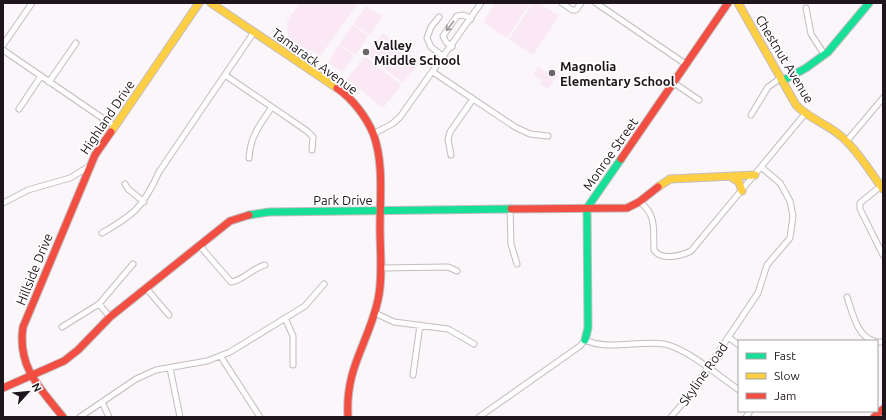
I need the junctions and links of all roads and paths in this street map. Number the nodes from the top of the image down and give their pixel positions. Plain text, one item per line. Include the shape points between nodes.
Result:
1 (32, 3) edge
2 (199, 3) edge
3 (211, 3) edge
4 (481, 3) edge
5 (562, 3) edge
6 (581, 3) edge
7 (596, 3) edge
8 (728, 3) edge
9 (738, 3) edge
10 (869, 3) edge
11 (806, 8) dead end
12 (439, 17) dead end
13 (471, 19) junction
14 (254, 32) junction
15 (76, 43) dead end
16 (3, 45) edge
17 (452, 47) junction
18 (3, 50) edge
19 (824, 54) junction
20 (444, 57) junction
21 (686, 65) junction
22 (433, 72) junction
23 (225, 75) junction
24 (41, 76) junction
25 (781, 80) junction
26 (49, 82) junction
27 (674, 83) junction
28 (883, 98) edge
29 (473, 100) junction
30 (699, 100) dead end
31 (272, 107) junction
32 (19, 109) dead end
33 (751, 115) dead end
34 (804, 115) junction
35 (114, 126) junction
36 (373, 134) junction
37 (548, 136) dead end
38 (846, 142) junction
39 (312, 150) dead end
40 (451, 155) dead end
41 (249, 158) dead end
42 (761, 167) junction
43 (88, 168) junction
44 (755, 175) junction
45 (731, 177) junction
46 (125, 184) dead end
47 (882, 188) edge
48 (742, 191) junction
49 (598, 192) junction
50 (3, 202) edge
51 (144, 202) junction
52 (640, 202) junction
53 (510, 208) junction
54 (587, 208) junction
55 (608, 208) junction
56 (380, 212) junction
57 (102, 233) dead end
58 (200, 246) junction
59 (883, 255) edge
60 (133, 264) dead end
61 (518, 264) dead end
62 (265, 265) dead end
63 (381, 268) junction
64 (457, 271) dead end
65 (324, 284) dead end
66 (146, 288) junction
67 (847, 297) dead end
68 (99, 304) junction
69 (375, 313) junction
70 (169, 315) dead end
71 (110, 317) junction
72 (285, 318) junction
73 (420, 325) junction
74 (62, 327) dead end
75 (728, 337) junction
76 (585, 340) junction
77 (874, 340) edge
78 (474, 344) dead end
79 (738, 344) edge
80 (221, 357) junction
81 (293, 365) dead end
82 (170, 368) junction
83 (707, 368) junction
84 (413, 375) dead end
85 (30, 376) junction
86 (3, 388) edge
87 (738, 389) edge
88 (102, 402) junction
89 (883, 409) edge
90 (63, 417) edge
91 (80, 417) edge
92 (109, 417) edge
93 (180, 417) edge
94 (260, 417) edge
95 (348, 417) edge
96 (480, 417) edge
97 (671, 417) edge
98 (874, 417) edge

1 - 16 street
2 - 35 street, Highland Drive
3 - 14 street, Tamarack Avenue
4 - 13 street
5 - 6 street via 572,10 576,10
7 - 21 street
8 - 21 street, Monroe Street
9 - 25 street, Chestnut Avenue
10 - 19 street
11 - 19 street via 811,34
12 - 20 street via 427,38 431,48
13 - 17 street
13 -> 17 street via 464,15 457,16 445,31 443,36
14 - 23 street
14 - 36 street, Tamarack Avenue via 340,90 362,113
15 - 26 street
17 - 20 street
18 - 24 street
19 - 25 street via 806,68
20 - 22 street
21 - 27 street, Monroe Street
22 - 29 street
22 - 36 street via 400,117
23 - 31 street
23 - 51 street via 159,172
24 - 26 street
24 - 32 street
25 - 33 street via 768,88
25 - 34 street, Chestnut Avenue
26 - 35 street
27 - 30 street
27 - 49 street, Monroe Street
28 - 38 street
29 - 37 street via 515,127 530,134
29 - 40 street via 450,132 448,139
31 - 39 street via 313,137
31 - 41 street via 253,134 249,145
34 - 38 street, Chestnut Avenue via 832,129
34 - 42 street
35 - 43 street, Highland Drive
36 - 56 street, Tamarack Avenue via 379,158
38 - 47 street, Chestnut Avenue
42 - 44 street
42 - 75 street, Skyline Road via 776,179 790,201 793,225 788,241 767,265 758,293
43 - 50 street, Highland Drive via 70,178 28,190
43 - 85 street, Hillside Drive via 23,327 20,345
44 - 45 street, Park Drive
44 - 48 street
45 - 48 street via 739,182
45 - 52 street, Park Drive via 670,179 659,184
46 - 51 street
47 - 59 street via 860,203 860,210
48 - 52 street via 696,247 682,255 661,256 654,250 652,216
49 - 54 street, Monroe Street
49 - 55 street via 602,204
51 - 57 street via 127,219
52 - 55 street, Park Drive via 627,208
53 - 54 street, Park Drive
53 - 56 street, Park Drive
53 - 61 street via 511,244
54 - 55 street, Park Drive
54 - 76 street, Monroe Street via 588,328
56 - 58 street, Park Drive via 259,213 242,216 230,221
56 - 63 street, Tamarack Avenue
58 - 62 street via 230,282 235,282 253,269
58 - 66 street, Park Drive
60 - 68 street
63 - 64 street via 448,267
63 - 69 street, Tamarack Avenue via 380,298
65 - 72 street via 304,306
66 - 70 street
66 - 71 street, Park Drive
67 - 77 street via 856,323 864,335
68 - 71 street
68 - 74 street
69 - 73 street via 394,322
69 - 95 street, Tamarack Avenue via 348,380
71 - 85 street, Park Drive via 72,356
72 - 80 street
72 - 81 street via 293,336
73 - 78 street via 448,329
73 - 84 street
75 - 79 street
75 - 83 street, Skyline Road
76 - 83 street via 596,344 663,344 680,349
76 - 96 street
80 - 82 street
80 - 94 street
82 - 88 street via 156,370 136,379
82 - 93 street
83 - 87 street
83 - 97 street, Skyline Road
85 - 86 street, Park Drive
85 - 90 street, Hillside Drive
88 - 91 street
88 - 92 street
89 - 98 street

